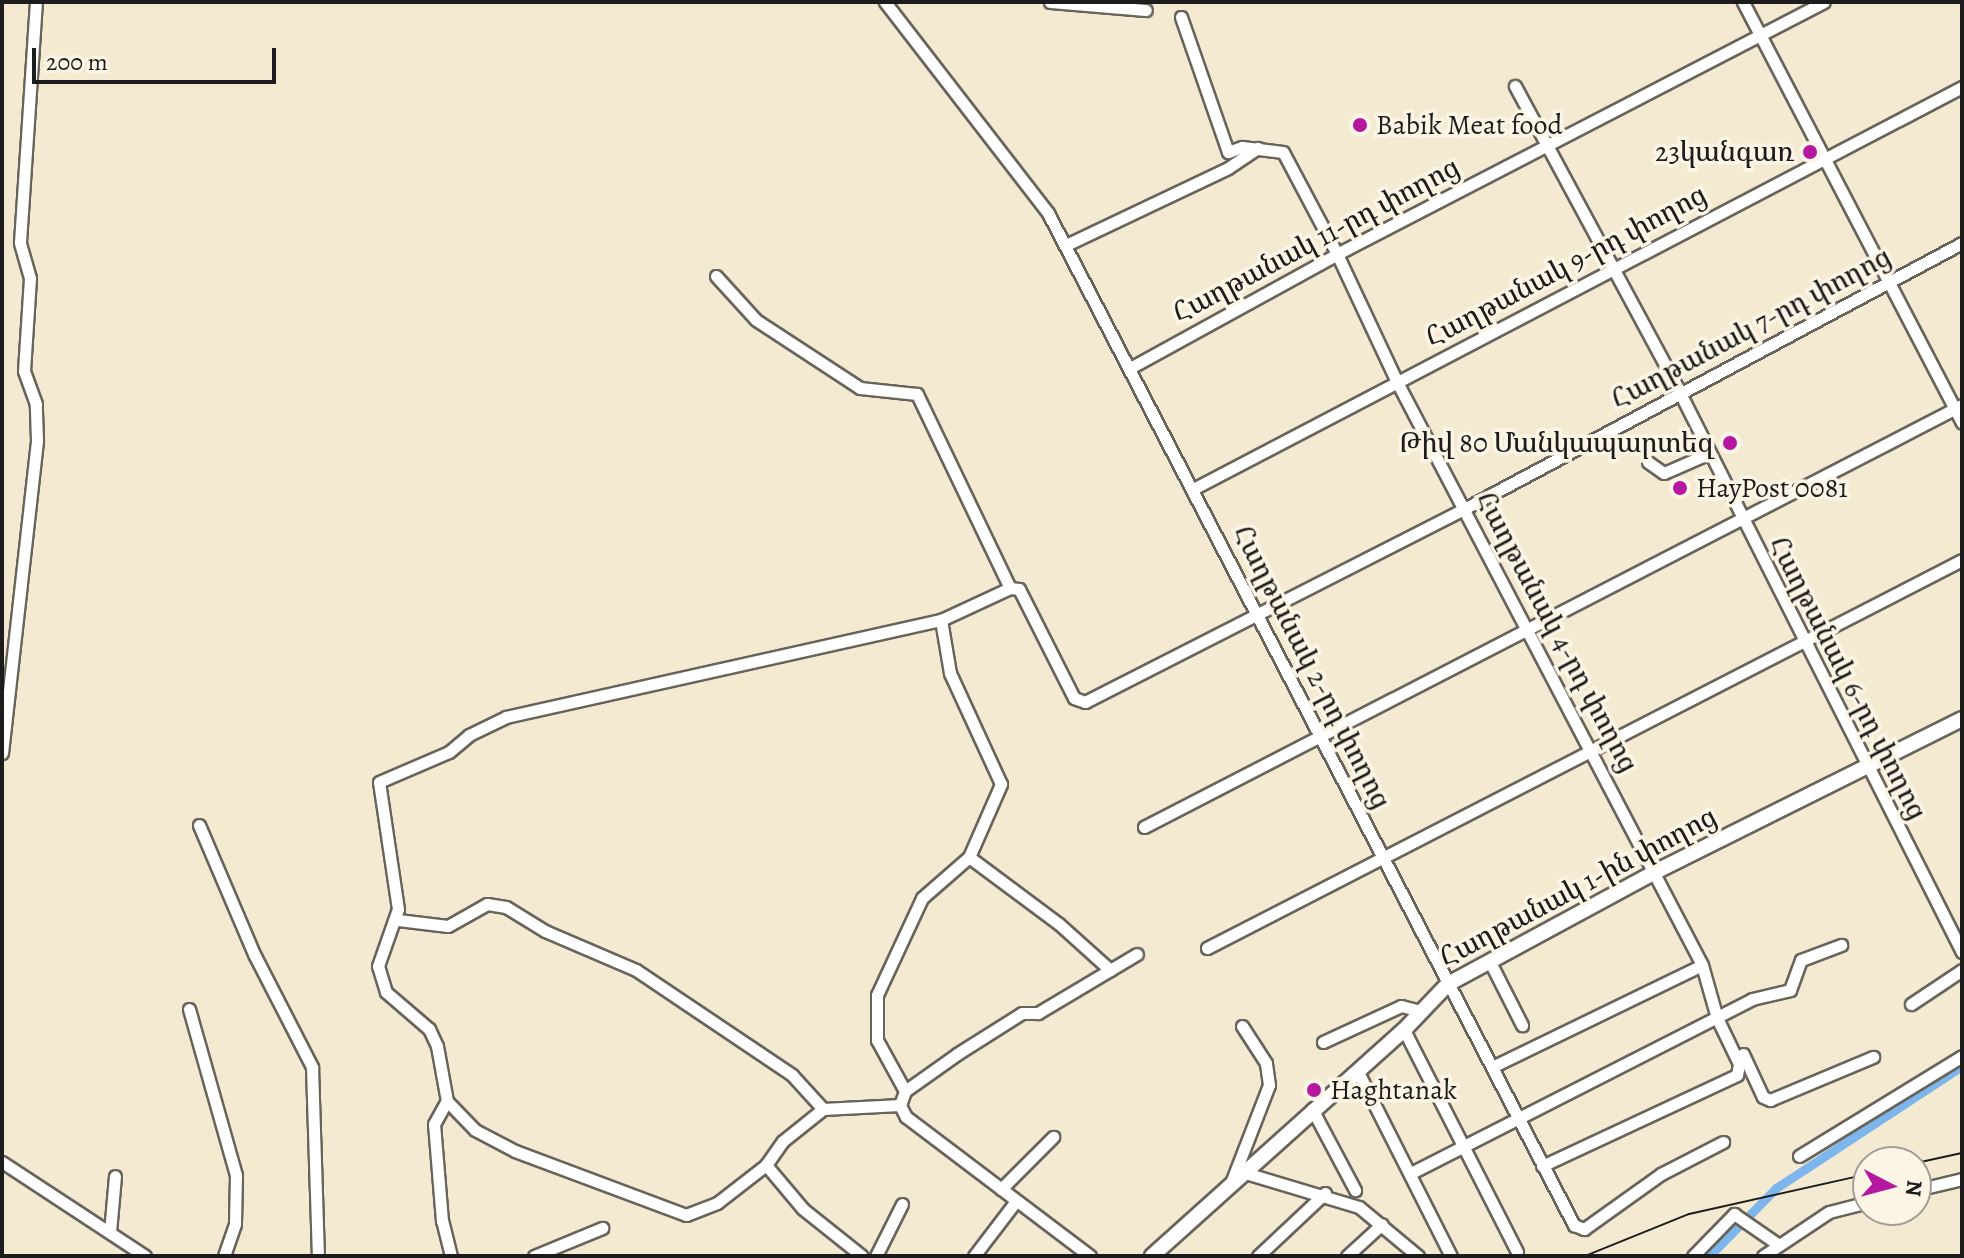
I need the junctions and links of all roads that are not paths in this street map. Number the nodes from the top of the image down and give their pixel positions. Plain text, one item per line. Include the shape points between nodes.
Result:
1 (36, 2) edge
2 (885, 2) edge
3 (1050, 2) edge
4 (1743, 2) edge
5 (1824, 2) edge
6 (1146, 10) dead end
7 (1181, 17) dead end
8 (1762, 34) junction
9 (1515, 86) dead end
10 (1962, 87) edge
11 (1547, 144) junction
12 (1258, 147) junction
13 (1827, 159) junction
14 (1962, 243) edge
15 (1066, 245) junction
16 (1337, 254) junction
17 (1611, 266) junction
18 (716, 276) dead end
19 (1892, 280) junction
20 (1130, 368) junction
21 (1397, 382) junction
22 (1680, 393) junction
23 (1958, 406) edge
24 (1962, 422) edge
25 (1710, 453) junction
26 (1648, 462) dead end
27 (1193, 489) junction
28 (1464, 509) junction
29 (1743, 520) junction
30 (1962, 560) edge
31 (1014, 589) junction
32 (1258, 614) junction
33 (941, 620) junction
34 (1529, 629) junction
35 (1804, 642) junction
36 (1962, 719) edge
37 (1321, 734) junction
38 (1593, 749) junction
39 (2, 753) edge
40 (1867, 767) junction
41 (199, 825) dead end
42 (1144, 827) dead end
43 (969, 857) junction
44 (1382, 857) junction
45 (1653, 873) junction
46 (398, 920) junction
47 (1841, 945) dead end
48 (1207, 948) dead end
49 (1962, 952) edge
50 (1137, 954) dead end
51 (1490, 962) junction
52 (1702, 965) junction
53 (1110, 970) junction
54 (1962, 970) edge
55 (1448, 984) junction
56 (1911, 1004) dead end
57 (189, 1009) dead end
58 (1421, 1011) junction
59 (1720, 1016) junction
60 (1522, 1025) dead end
61 (1242, 1026) dead end
62 (1404, 1030) junction
63 (1323, 1042) dead end
64 (1962, 1056) edge
65 (1873, 1057) dead end
66 (1492, 1067) junction
67 (1357, 1070) junction
68 (905, 1091) junction
69 (447, 1101) junction
70 (900, 1105) junction
71 (823, 1109) junction
72 (1312, 1109) junction
73 (1515, 1117) junction
74 (1053, 1137) dead end
75 (1723, 1142) dead end
76 (1462, 1148) junction
77 (1799, 1156) dead end
78 (2, 1162) edge
79 (766, 1165) junction
80 (1542, 1166) junction
81 (1242, 1172) junction
82 (1411, 1173) junction
83 (115, 1176) dead end
84 (1962, 1179) edge
85 (1231, 1183) junction
86 (1932, 1186) edge
87 (1001, 1189) junction
88 (1355, 1190) dead end
89 (1325, 1193) junction
90 (1016, 1201) junction
91 (902, 1204) dead end
92 (1852, 1206) edge
93 (1382, 1224) junction
94 (602, 1228) dead end
95 (110, 1232) junction
96 (1776, 1243) junction
97 (1517, 1252) dead end
98 (1155, 1255) edge
99 (145, 1256) edge
100 (224, 1256) edge
101 (318, 1256) edge
102 (451, 1256) edge
103 (534, 1256) edge
104 (862, 1256) edge
105 (876, 1256) edge
106 (974, 1256) edge
107 (1090, 1256) edge
108 (1258, 1256) edge
109 (1347, 1256) edge
110 (1418, 1256) edge
111 (1451, 1256) edge
112 (1693, 1256) edge
113 (1763, 1256) edge

1 - 39 street via 20,242 30,278 24,371 36,404 37,440
2 - 15 street, Հաղթանակ 2-րդ փողոց via 1048,213
3 - 6 street
4 - 8 street
5 - 8 street, Հաղթանակ 11-րդ փողոց
7 - 12 street via 1228,152
8 - 11 street, Հաղթանակ 11-րդ փողոց
8 - 13 street
9 - 11 street, Հաղթանակ 6-րդ փողոց
10 - 13 street, Հաղթանակ 9-րդ փողոց
11 - 16 street, Հաղթանակ 11-րդ փողոց
11 - 17 street, Հաղթանակ 6-րդ փողոց
12 - 15 street via 1228,168
12 - 16 street, Հաղթանակ 4-րդ փողոց via 1283,152
13 - 17 street, Հաղթանակ 9-րդ փողոց
13 - 19 street
14 - 19 street, Հաղթանակ 7-րդ փողոց
15 - 20 street, Հաղթանակ 2-րդ փողոց
16 - 20 street, Հաղթանակ 11-րդ փողոց
16 - 21 street, Հաղթանակ 4-րդ փողոց
17 - 21 street, Հաղթանակ 9-րդ փողոց
17 - 22 street, Հաղթանակ 6-րդ փողոց
18 - 31 street via 756,320 860,388 917,394
19 - 22 street, Հաղթանակ 7-րդ փողոց
19 - 23 street
20 - 27 street, Հաղթանակ 2-րդ փողոց
21 - 27 street, Հաղթանակ 9-րդ փողոց
21 - 28 street, Հաղթանակ 4-րդ փողոց
22 - 25 street, Հաղթանակ 6-րդ փողոց
22 - 28 street, Հաղթանակ 7-րդ փողոց
23 - 24 street
23 - 29 street
25 - 26 street via 1664,473
25 - 29 street, Հաղթանակ 6-րդ փողոց
27 - 32 street, Հաղթանակ 2-րդ փողոց
28 - 32 street, Հաղթանակ 7-րդ փողոց
28 - 34 street, Հաղթանակ 4-րդ փողոց
29 - 34 street
29 - 35 street, Հաղթանակ 6-րդ փողոց
30 - 35 street
31 - 32 street, Հաղթանակ 7-րդ փողոց via 1078,702
31 - 33 street
32 - 37 street, Հաղթանակ 2-րդ փողոց
33 - 43 street via 950,673 1001,784
33 - 46 street via 506,717 469,735 449,752 379,782
34 - 37 street
34 - 38 street, Հաղթանակ 4-րդ փողոց
35 - 38 street
35 - 40 street, Հաղթանակ 6-րդ փողոց
36 - 40 main road, Հաղթանակ 1-ին փողոց
37 - 42 street
37 - 44 street, Հաղթանակ 2-րդ փողոց
38 - 44 street
38 - 45 street, Հաղթանակ 4-րդ փողոց
40 - 45 main road, Հաղթանակ 1-ին փողոց
40 - 49 street, Հաղթանակ 6-րդ փողոց
41 - 101 street via 255,956 312,1067
43 - 53 street via 1068,930
43 - 68 street via 922,898 877,995 877,1040
44 - 48 street
44 - 55 street, Հաղթանակ 2-րդ փողոց
45 - 51 main road, Հաղթանակ 1-ին փողոց
45 - 52 street, Հաղթանակ 4-րդ փողոց
46 - 69 street via 381,951 380,978 386,992 429,1029
46 - 71 street via 448,926 487,904 506,907 545,931 636,970 792,1075
47 - 59 street via 1801,960 1790,990 1752,999
50 - 53 street
51 - 55 main road, Հաղթանակ 1-ին փողոց
51 - 60 street
52 - 59 street, Հաղթանակ 4-րդ փողոց
52 - 66 street
53 - 68 street via 1038,1013 1022,1013
54 - 56 street
55 - 58 main road, Հաղթանակ 1-ին փողոց
55 - 66 street, Հաղթանակ 2-րդ փողոց
57 - 100 street via 236,1175 235,1224
58 - 62 main road, Հաղթանակ 1-ին փողոց
58 - 63 street via 1401,1006
59 - 65 street via 1766,1099
59 - 73 street
59 - 80 street via 1739,1064 1737,1075
61 - 85 street via 1266,1063 1269,1085
62 - 67 main road, Հաղթանակ 1-ին փողոց
62 - 76 street
64 - 77 street
66 - 73 street, Հաղթանակ 2-րդ փողոց
67 - 72 main road, Հաղթանակ 1-ին փողոց
67 - 82 street
68 - 70 street
69 - 79 street via 475,1130 515,1151 686,1215 717,1203
69 - 102 street via 434,1124 442,1221
70 - 71 street
70 - 87 street via 906,1117
71 - 79 street via 783,1141
72 - 81 main road, Հաղթանակ 1-ին փողոց
72 - 88 street
73 - 76 street
73 - 80 street, Հաղթանակ 2-րդ փողոց
74 - 87 street
75 - 80 street, Հաղթանակ 2-րդ փողոց via 1661,1174 1584,1229 1574,1225
76 - 82 street
76 - 97 street
78 - 95 street
79 - 104 street via 803,1209
81 - 85 main road, Հաղթանակ 1-ին փողոց
81 - 89 street
82 - 111 street
83 - 95 street
84 - 86 street
85 - 98 main road, Հաղթանակ 1-ին փողոց
87 - 90 street
89 - 93 street
89 - 108 street
90 - 106 street
90 - 107 street
91 - 105 street
92 - 96 street via 1829,1212
93 - 109 street
93 - 110 street
94 - 103 street
95 - 99 street
96 - 112 street via 1734,1214
96 - 113 street

